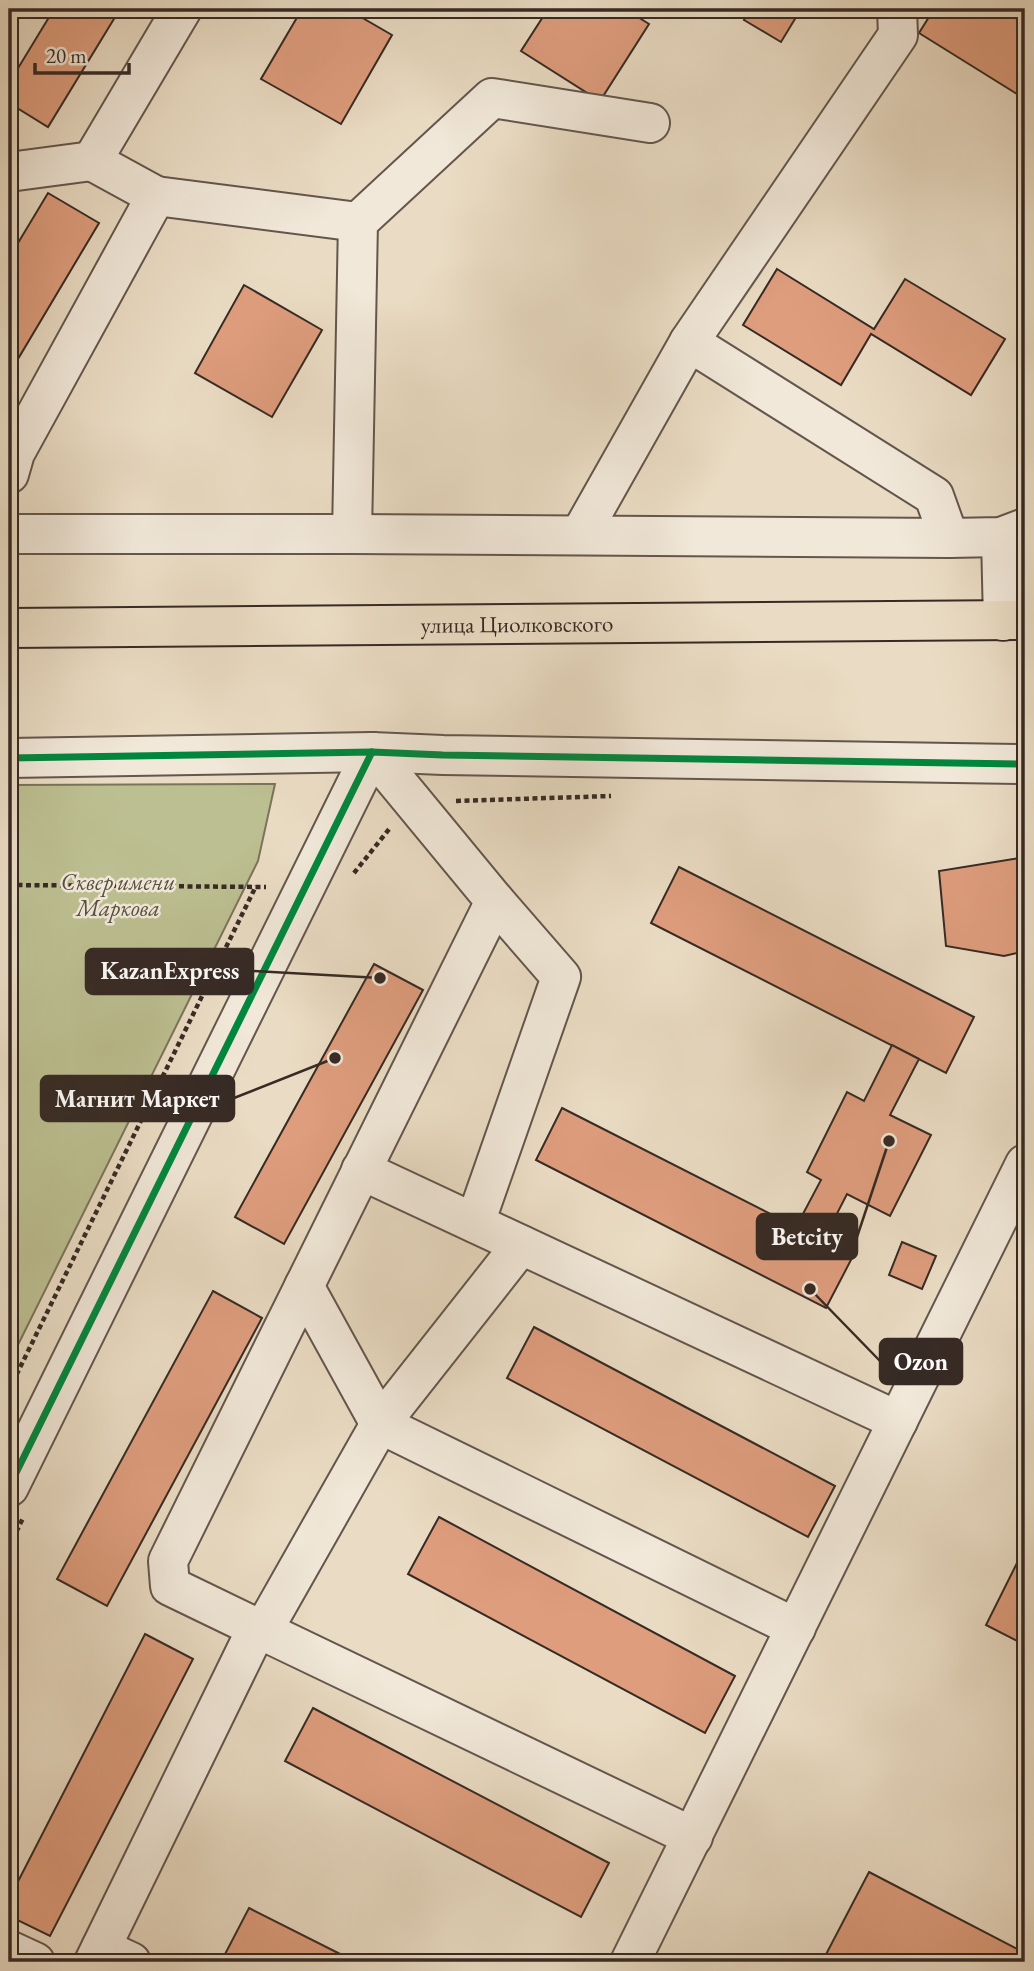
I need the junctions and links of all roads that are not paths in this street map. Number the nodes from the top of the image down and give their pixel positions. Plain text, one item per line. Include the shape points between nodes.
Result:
1 (182, 9) edge
2 (897, 9) edge
3 (650, 123) dead end
4 (92, 160) junction
5 (9, 173) edge
6 (156, 196) junction
7 (358, 222) junction
8 (689, 342) junction
9 (9, 474) edge
10 (1013, 533) edge
11 (9, 534) edge
12 (352, 534) junction
13 (580, 535) junction
14 (949, 538) junction
15 (1014, 621) edge
16 (9, 628) edge
17 (372, 752) junction
18 (9, 758) edge
19 (1025, 764) edge
20 (495, 901) junction
21 (1025, 1164) edge
22 (361, 1170) junction
23 (475, 1223) junction
24 (521, 1245) junction
25 (304, 1286) junction
26 (898, 1421) junction
27 (380, 1424) junction
28 (9, 1487) edge
29 (264, 1623) junction
30 (796, 1628) junction
31 (693, 1837) junction
32 (9, 1950) edge
33 (109, 1957) edge
34 (35, 1962) edge
35 (630, 1962) edge

1 - 4 street
2 - 8 street via 898,35
3 - 7 street via 492,98
4 - 5 street
4 - 6 street
6 - 7 street
6 - 9 street via 15,453
7 - 12 street
8 - 13 street
8 - 14 street via 934,496
10 - 14 street
10 - 15 street
11 - 12 street
12 - 13 street
13 - 14 street
15 - 16 main road, улица Циолковского
17 - 18 street
17 - 19 street
17 - 20 street
17 - 28 street
20 - 22 street
20 - 23 street via 561,977
21 - 26 street
22 - 23 street
22 - 25 street
23 - 24 street
24 - 26 street
24 - 27 street
25 - 27 street
25 - 29 street via 168,1561 170,1586
26 - 30 street
27 - 29 street
27 - 30 street
29 - 31 street
29 - 33 street
30 - 31 street
31 - 35 street
32 - 34 street

